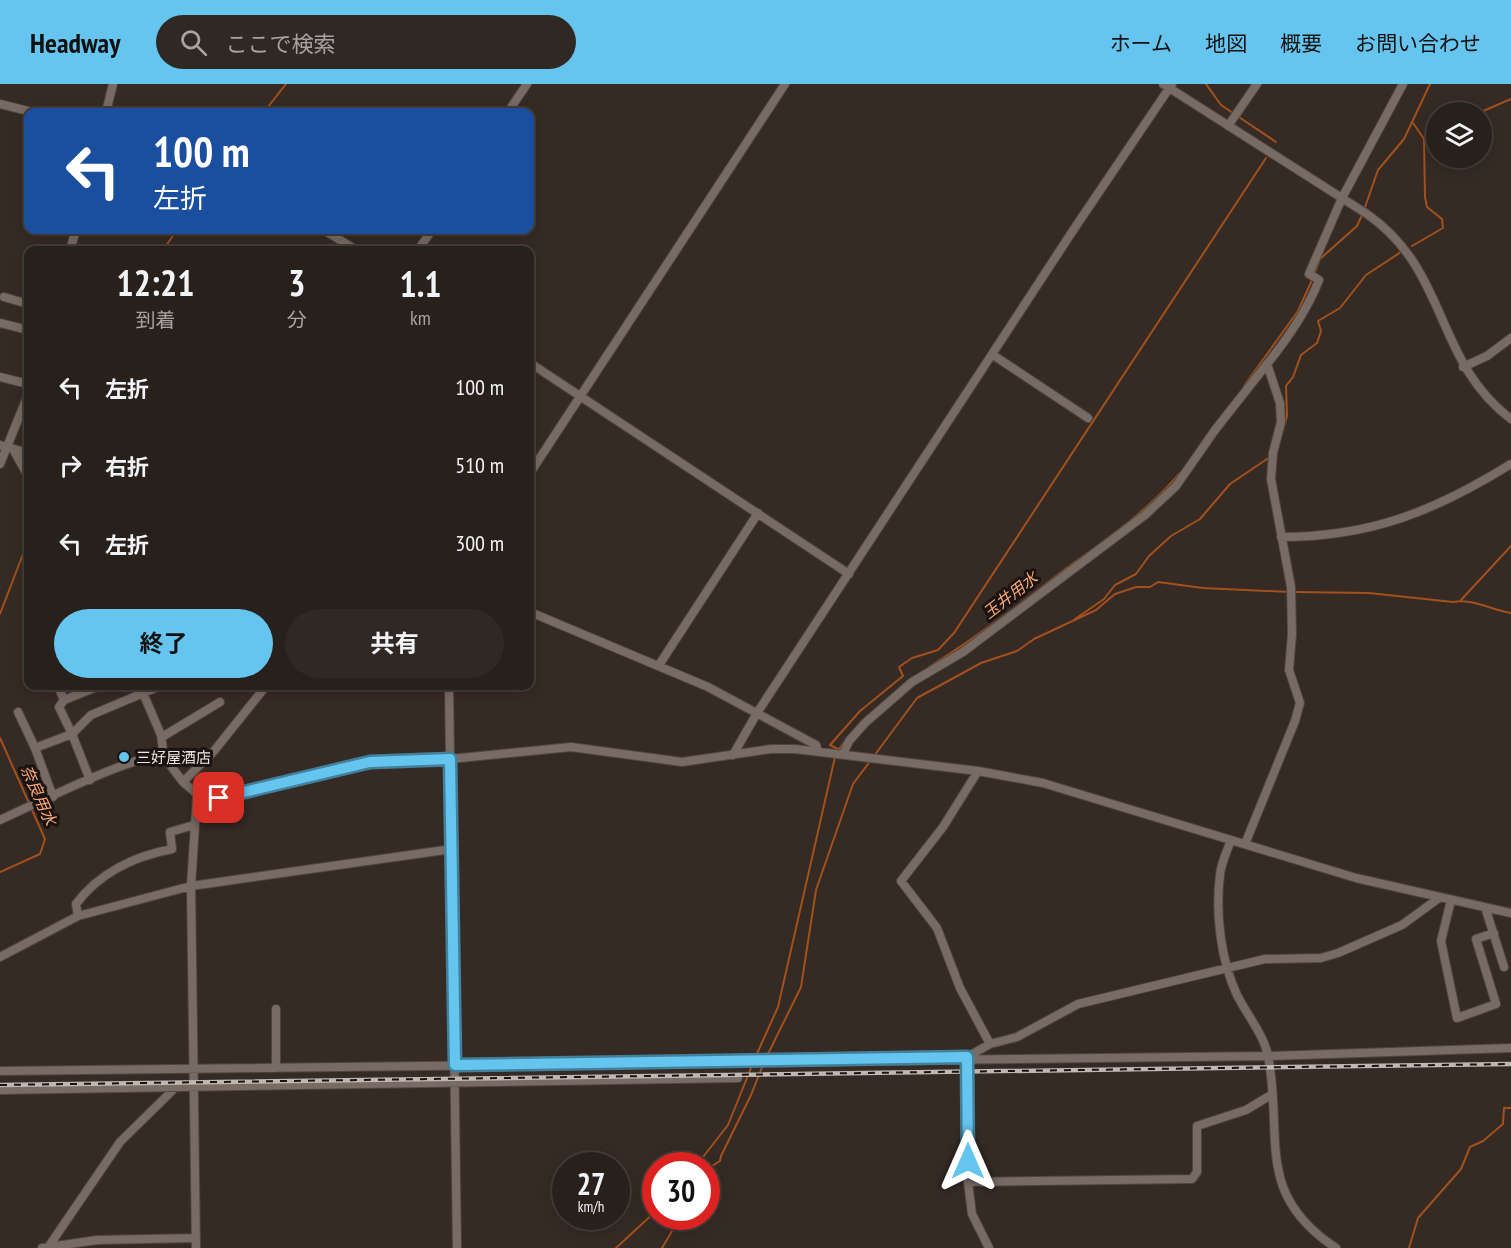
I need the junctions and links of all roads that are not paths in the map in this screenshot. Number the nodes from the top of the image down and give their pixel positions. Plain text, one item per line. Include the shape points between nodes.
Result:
1 (113, 84) edge
2 (527, 84) edge
3 (785, 84) edge
4 (1257, 84) edge
5 (1403, 84) edge
6 (1168, 85) edge
7 (0, 104) edge
8 (107, 108) edge
9 (511, 108) edge
10 (24, 110) edge
11 (1233, 118) junction
12 (1342, 198) junction
13 (330, 234) edge
14 (350, 246) edge
15 (4, 297) dead end
16 (24, 303) edge
17 (0, 323) edge
18 (24, 329) edge
19 (1511, 338) edge
20 (993, 355) junction
21 (1267, 364) junction
22 (534, 366) edge
23 (1463, 367) junction
24 (0, 377) edge
25 (24, 383) edge
26 (580, 397) junction
27 (24, 405) edge
28 (1088, 418) dead end
29 (1511, 419) edge
30 (7, 447) edge
31 (24, 452) edge
32 (1, 461) edge
33 (1511, 464) edge
34 (534, 467) edge
35 (24, 470) edge
36 (758, 513) junction
37 (1281, 537) junction
38 (849, 574) junction
39 (534, 614) edge
40 (658, 665) junction
41 (60, 690) edge
42 (89, 690) edge
43 (142, 690) edge
44 (262, 690) edge
45 (449, 690) edge
46 (64, 700) junction
47 (220, 702) dead end
48 (18, 712) dead end
49 (757, 713) junction
50 (72, 734) junction
51 (162, 737) junction
52 (35, 748) junction
53 (818, 751) junction
54 (842, 754) junction
55 (733, 755) junction
56 (164, 757) junction
57 (450, 759) junction
58 (978, 771) junction
59 (90, 780) junction
60 (183, 782) junction
61 (197, 794) junction
62 (53, 797) junction
63 (0, 820) edge
64 (194, 825) junction
65 (1231, 840) junction
66 (1245, 844) junction
67 (452, 849) junction
68 (191, 886) junction
69 (1439, 898) junction
70 (1451, 900) junction
71 (1485, 907) junction
72 (1511, 913) edge
73 (78, 916) junction
74 (1494, 933) junction
75 (0, 957) edge
76 (1504, 967) dead end
77 (1226, 968) junction
78 (276, 1009) dead end
79 (990, 1044) junction
80 (1511, 1048) edge
81 (1268, 1056) junction
82 (967, 1057) junction
83 (455, 1065) junction
84 (276, 1068) junction
85 (193, 1069) junction
86 (0, 1071) edge
87 (738, 1078) dead end
88 (454, 1084) junction
89 (192, 1086) junction
90 (176, 1087) junction
91 (0, 1090) edge
92 (1271, 1095) junction
93 (968, 1182) junction
94 (196, 1238) junction
95 (46, 1247) edge
96 (1330, 1247) edge
97 (196, 1248) edge
98 (457, 1248) edge
99 (989, 1248) edge

1 - 8 street
2 - 9 street
3 - 26 street
4 - 11 street
5 - 12 street
6 - 11 street
6 - 20 street
7 - 10 street
11 - 12 street
12 - 21 street via 1313,277 1313,296
12 - 23 street via 1395,235 1423,274
13 - 14 street
15 - 16 street
17 - 18 street
19 - 23 street
20 - 28 street
20 - 38 street
21 - 37 street via 1280,403 1281,422 1271,479
21 - 54 street via 1176,486 1145,516 963,652 912,682 866,723
22 - 26 street
23 - 29 street via 1490,403
24 - 25 street
26 - 34 street
26 - 36 street
27 - 30 street
30 - 31 street
30 - 32 street
30 - 35 street
33 - 37 street via 1464,492 1393,523 1334,534
36 - 38 street
36 - 40 street
37 - 66 street via 1291,592 1289,670 1300,703
38 - 49 street
39 - 40 street
40 - 49 street
41 - 46 street
42 - 46 street
43 - 50 street via 91,716
43 - 51 street
44 - 60 street
45 - 57 street
46 - 50 street via 60,707
47 - 51 street
48 - 52 street
49 - 53 street via 816,745
49 - 55 street
50 - 52 street
50 - 59 street
51 - 56 street
52 - 62 street
53 - 54 street
53 - 55 street via 771,749
54 - 58 street
55 - 57 street via 682,762 571,747
56 - 59 street via 157,754 124,764
56 - 60 street
57 - 61 street via 370,762 219,798
57 - 67 street
58 - 65 street via 1043,783
58 - 79 street via 943,827 901,881 937,928 960,988
59 - 62 street
60 - 61 street
61 - 64 street
62 - 63 street
64 - 68 street
64 - 73 street via 170,832 172,849 141,855 89,887 76,904
65 - 66 street
65 - 77 street via 1220,872 1219,894
66 - 69 street
67 - 68 street
67 - 83 street
68 - 73 street
68 - 85 street
69 - 70 street
69 - 77 street via 1402,925 1338,953 1321,958 1265,959
70 - 71 street
70 - 74 street via 1441,941 1457,1018 1496,1004 1476,939
71 - 72 street
71 - 74 street
73 - 75 street
74 - 76 street
77 - 79 street via 1078,1004 1017,1037
77 - 81 street
78 - 84 street
79 - 82 street
80 - 81 street
81 - 82 street
81 - 92 street
82 - 83 street
82 - 93 street
83 - 84 street
83 - 88 street
84 - 85 street
85 - 86 street
85 - 89 street
87 - 88 street
88 - 89 street
88 - 98 street
89 - 90 street
89 - 94 street
90 - 91 street
90 - 95 street via 120,1142
92 - 93 street via 1246,1110 1197,1126 1197,1172 1192,1179
92 - 96 street via 1280,1182 1304,1223
93 - 99 street via 972,1215
94 - 95 street via 97,1240
94 - 97 street

